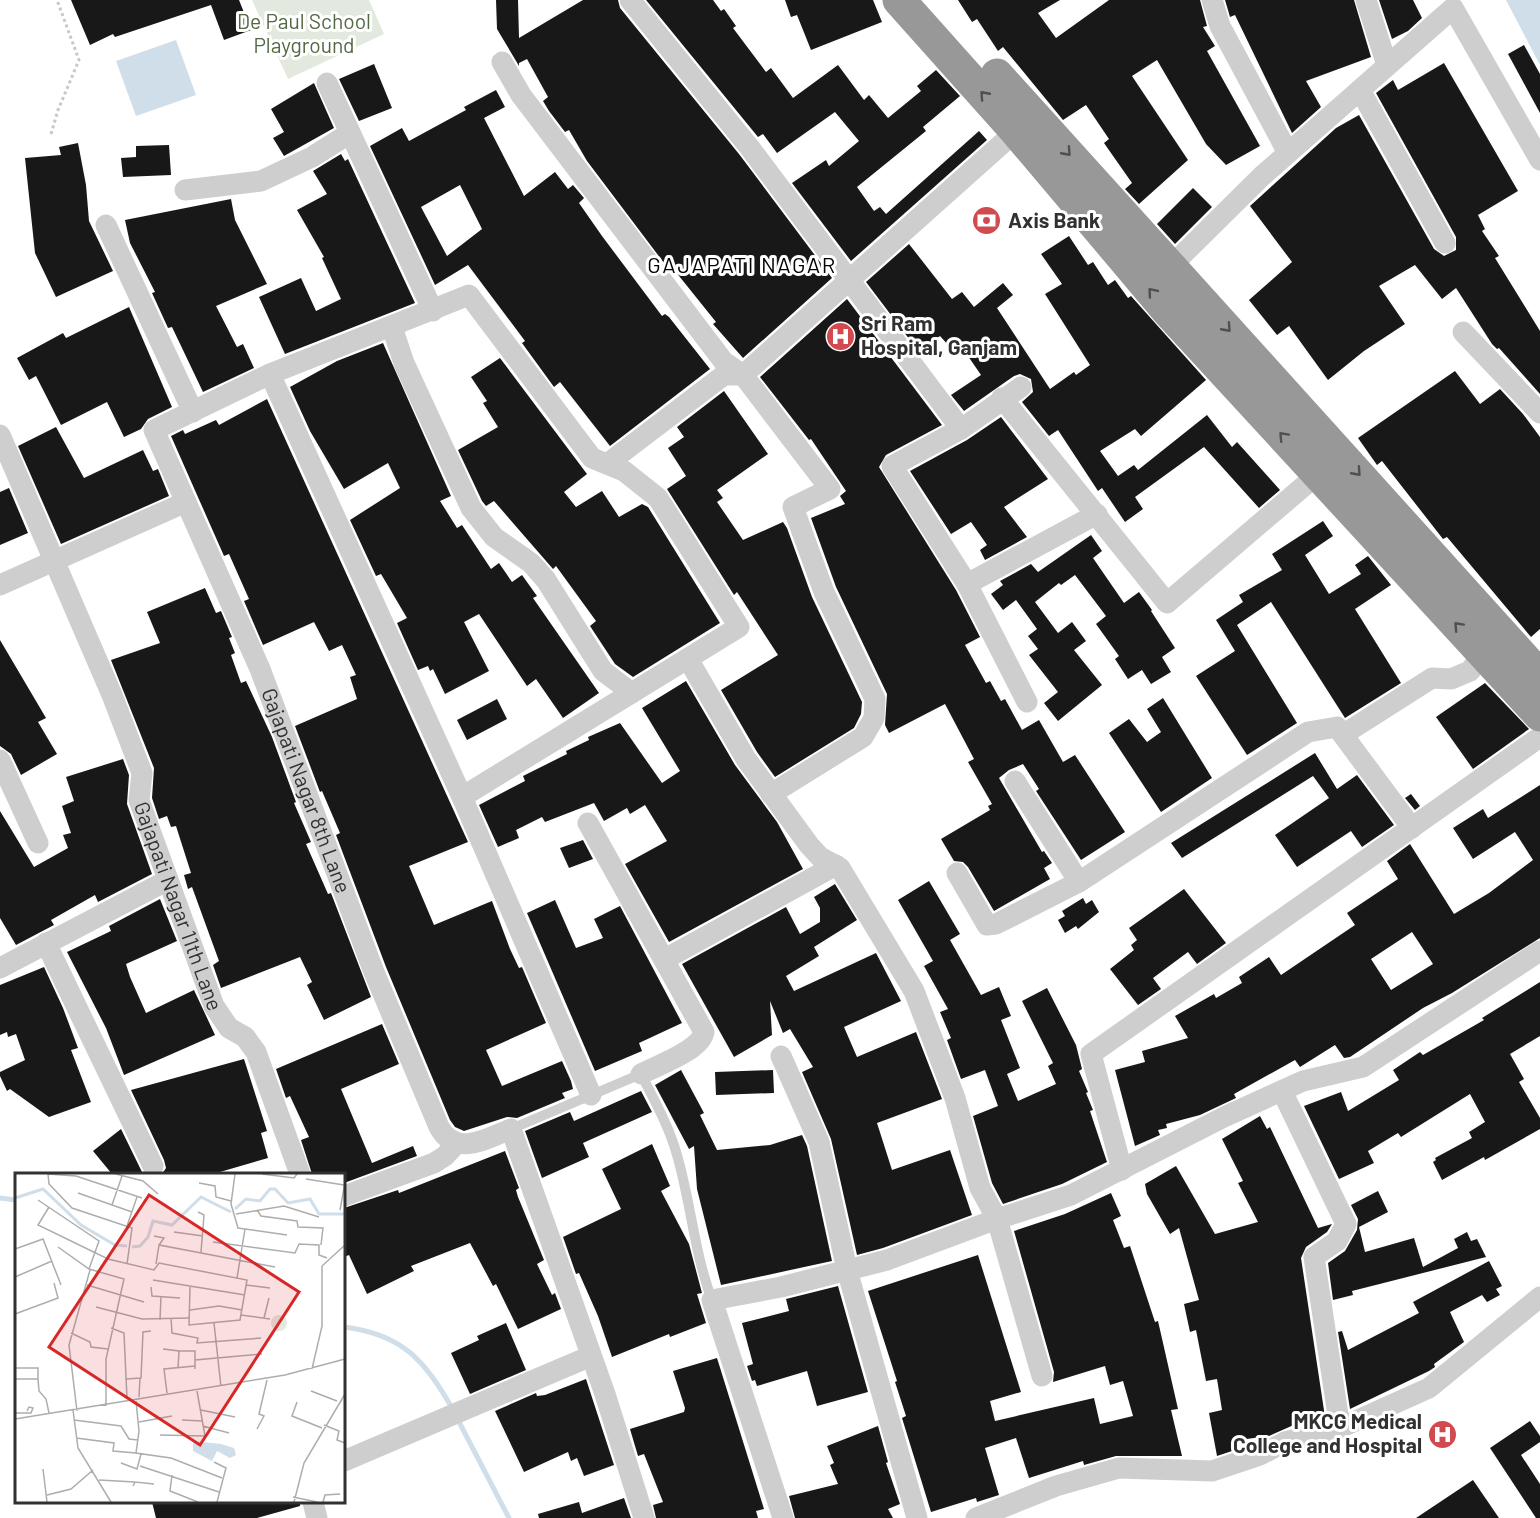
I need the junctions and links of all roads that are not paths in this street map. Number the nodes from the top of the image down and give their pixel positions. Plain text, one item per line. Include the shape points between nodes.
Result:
1 (630, 0) edge
2 (899, 0) edge
3 (929, 0) edge
4 (1212, 0) edge
5 (1366, 0) edge
6 (502, 62) dead end
7 (1387, 65) junction
8 (327, 83) dead end
9 (1360, 90) junction
10 (1025, 123) junction
11 (350, 133) junction
12 (1288, 153) junction
13 (1540, 160) edge
14 (185, 190) dead end
15 (106, 225) dead end
16 (1445, 243) dead end
17 (1171, 266) junction
18 (850, 281) junction
19 (433, 311) junction
20 (392, 327) junction
21 (1463, 332) dead end
22 (270, 374) junction
23 (743, 375) junction
24 (1021, 387) dead end
25 (1002, 398) junction
26 (193, 412) junction
27 (1540, 413) edge
28 (961, 429) junction
29 (0, 435) edge
30 (607, 464) junction
31 (1318, 474) junction
32 (186, 502) junction
33 (1097, 514) junction
34 (55, 561) junction
35 (967, 584) junction
36 (0, 585) edge
37 (1483, 654) junction
38 (688, 659) junction
39 (1535, 660) edge
40 (632, 693) junction
41 (1027, 702) dead end
42 (1540, 715) edge
43 (1344, 734) junction
44 (1540, 737) edge
45 (0, 760) edge
46 (1016, 781) dead end
47 (771, 794) junction
48 (462, 797) junction
49 (588, 823) dead end
50 (1412, 828) junction
51 (38, 843) dead end
52 (836, 865) junction
53 (957, 873) dead end
54 (168, 880) junction
55 (1079, 882) junction
56 (46, 943) junction
57 (1540, 951) edge
58 (665, 959) junction
59 (0, 968) edge
60 (781, 1056) dead end
61 (641, 1074) junction
62 (1282, 1090) junction
63 (591, 1095) junction
64 (511, 1129) junction
65 (458, 1144) junction
66 (153, 1166) dead end
67 (1122, 1170) junction
68 (300, 1173) edge
69 (345, 1196) edge
70 (997, 1219) junction
71 (847, 1270) junction
72 (1540, 1297) edge
73 (712, 1300) junction
74 (591, 1356) junction
75 (1042, 1376) dead end
76 (1340, 1428) junction
77 (345, 1461) edge
78 (313, 1503) edge
79 (317, 1518) edge
80 (644, 1518) edge
81 (783, 1518) edge
82 (917, 1518) edge
83 (976, 1518) edge

1 - 18 street via 750,148
10 -> 2 highway
3 - 10 highway
4 - 12 street via 1220,26
5 - 7 street
6 - 23 street via 521,95 724,362
7 - 9 street
7 - 13 street via 1454,8
8 - 11 street
9 - 12 street
9 - 16 street
10 -> 17 highway
10 - 18 street
31 -> 10 highway via 1168,311
11 - 14 street via 261,181
11 - 19 street
12 - 17 street
15 - 26 street
17 -> 39 highway
18 - 23 street
18 - 28 street
19 - 20 street
19 - 30 street via 469,296 592,458
20 - 22 street
20 - 40 street via 404,363 471,508 494,537 531,562 603,672
21 - 27 street
22 - 26 street
22 - 48 street
23 - 30 street via 724,375
23 - 47 street via 830,489 793,507 824,592 875,699 874,718 863,737
24 - 25 street
25 - 28 street
25 - 33 street
26 - 32 street, Gajapati Nagar 8th Lane via 154,430
28 - 35 street via 892,466
29 - 34 street, Gajapati Nagar 11th Lane
30 - 38 street via 634,478 658,498 739,627
31 - 33 street via 1167,603
37 -> 31 highway
32 - 34 street
32 - 65 street, Gajapati Nagar 8th Lane via 260,669 374,972 435,1117 443,1134
33 - 35 street
34 - 36 street
34 - 54 street, Gajapati Nagar 11th Lane via 142,773 139,800
35 - 41 street
37 - 42 highway
37 - 43 street via 1470,671 1451,679 1432,678
38 - 40 street
38 - 47 street
40 - 48 street
43 - 50 street
43 - 55 street via 1337,727 1308,732
44 - 50 street
45 - 51 street
46 - 55 street
47 - 52 street via 817,853
48 - 63 street
49 - 58 street
50 - 67 street via 1091,1054
52 - 58 street
52 - 70 street via 914,991 955,1098 980,1188
53 - 55 street via 987,925
54 - 56 street
54 - 68 street, Gajapati Nagar 11th Lane via 214,1006 229,1028 245,1037 256,1052
56 - 59 street
56 - 66 street
57 - 62 street via 1363,1067
58 - 61 street via 703,1027 703,1036 694,1047
60 - 71 street via 819,1142
61 - 63 lane
61 - 73 lane via 672,1137 698,1259
62 - 67 street
62 - 76 street via 1346,1224 1337,1241 1314,1257
63 - 64 lane
64 - 65 street via 473,1143
64 - 74 street
65 - 69 street via 434,1163
67 - 70 street via 1071,1195
70 - 71 street via 887,1260
70 - 75 street
71 - 73 street
71 - 82 street
72 - 76 street via 1429,1388
73 - 81 street
74 - 77 street
74 - 80 street
76 - 83 street via 1285,1442 1212,1471 1119,1468 1056,1486
78 - 79 street

